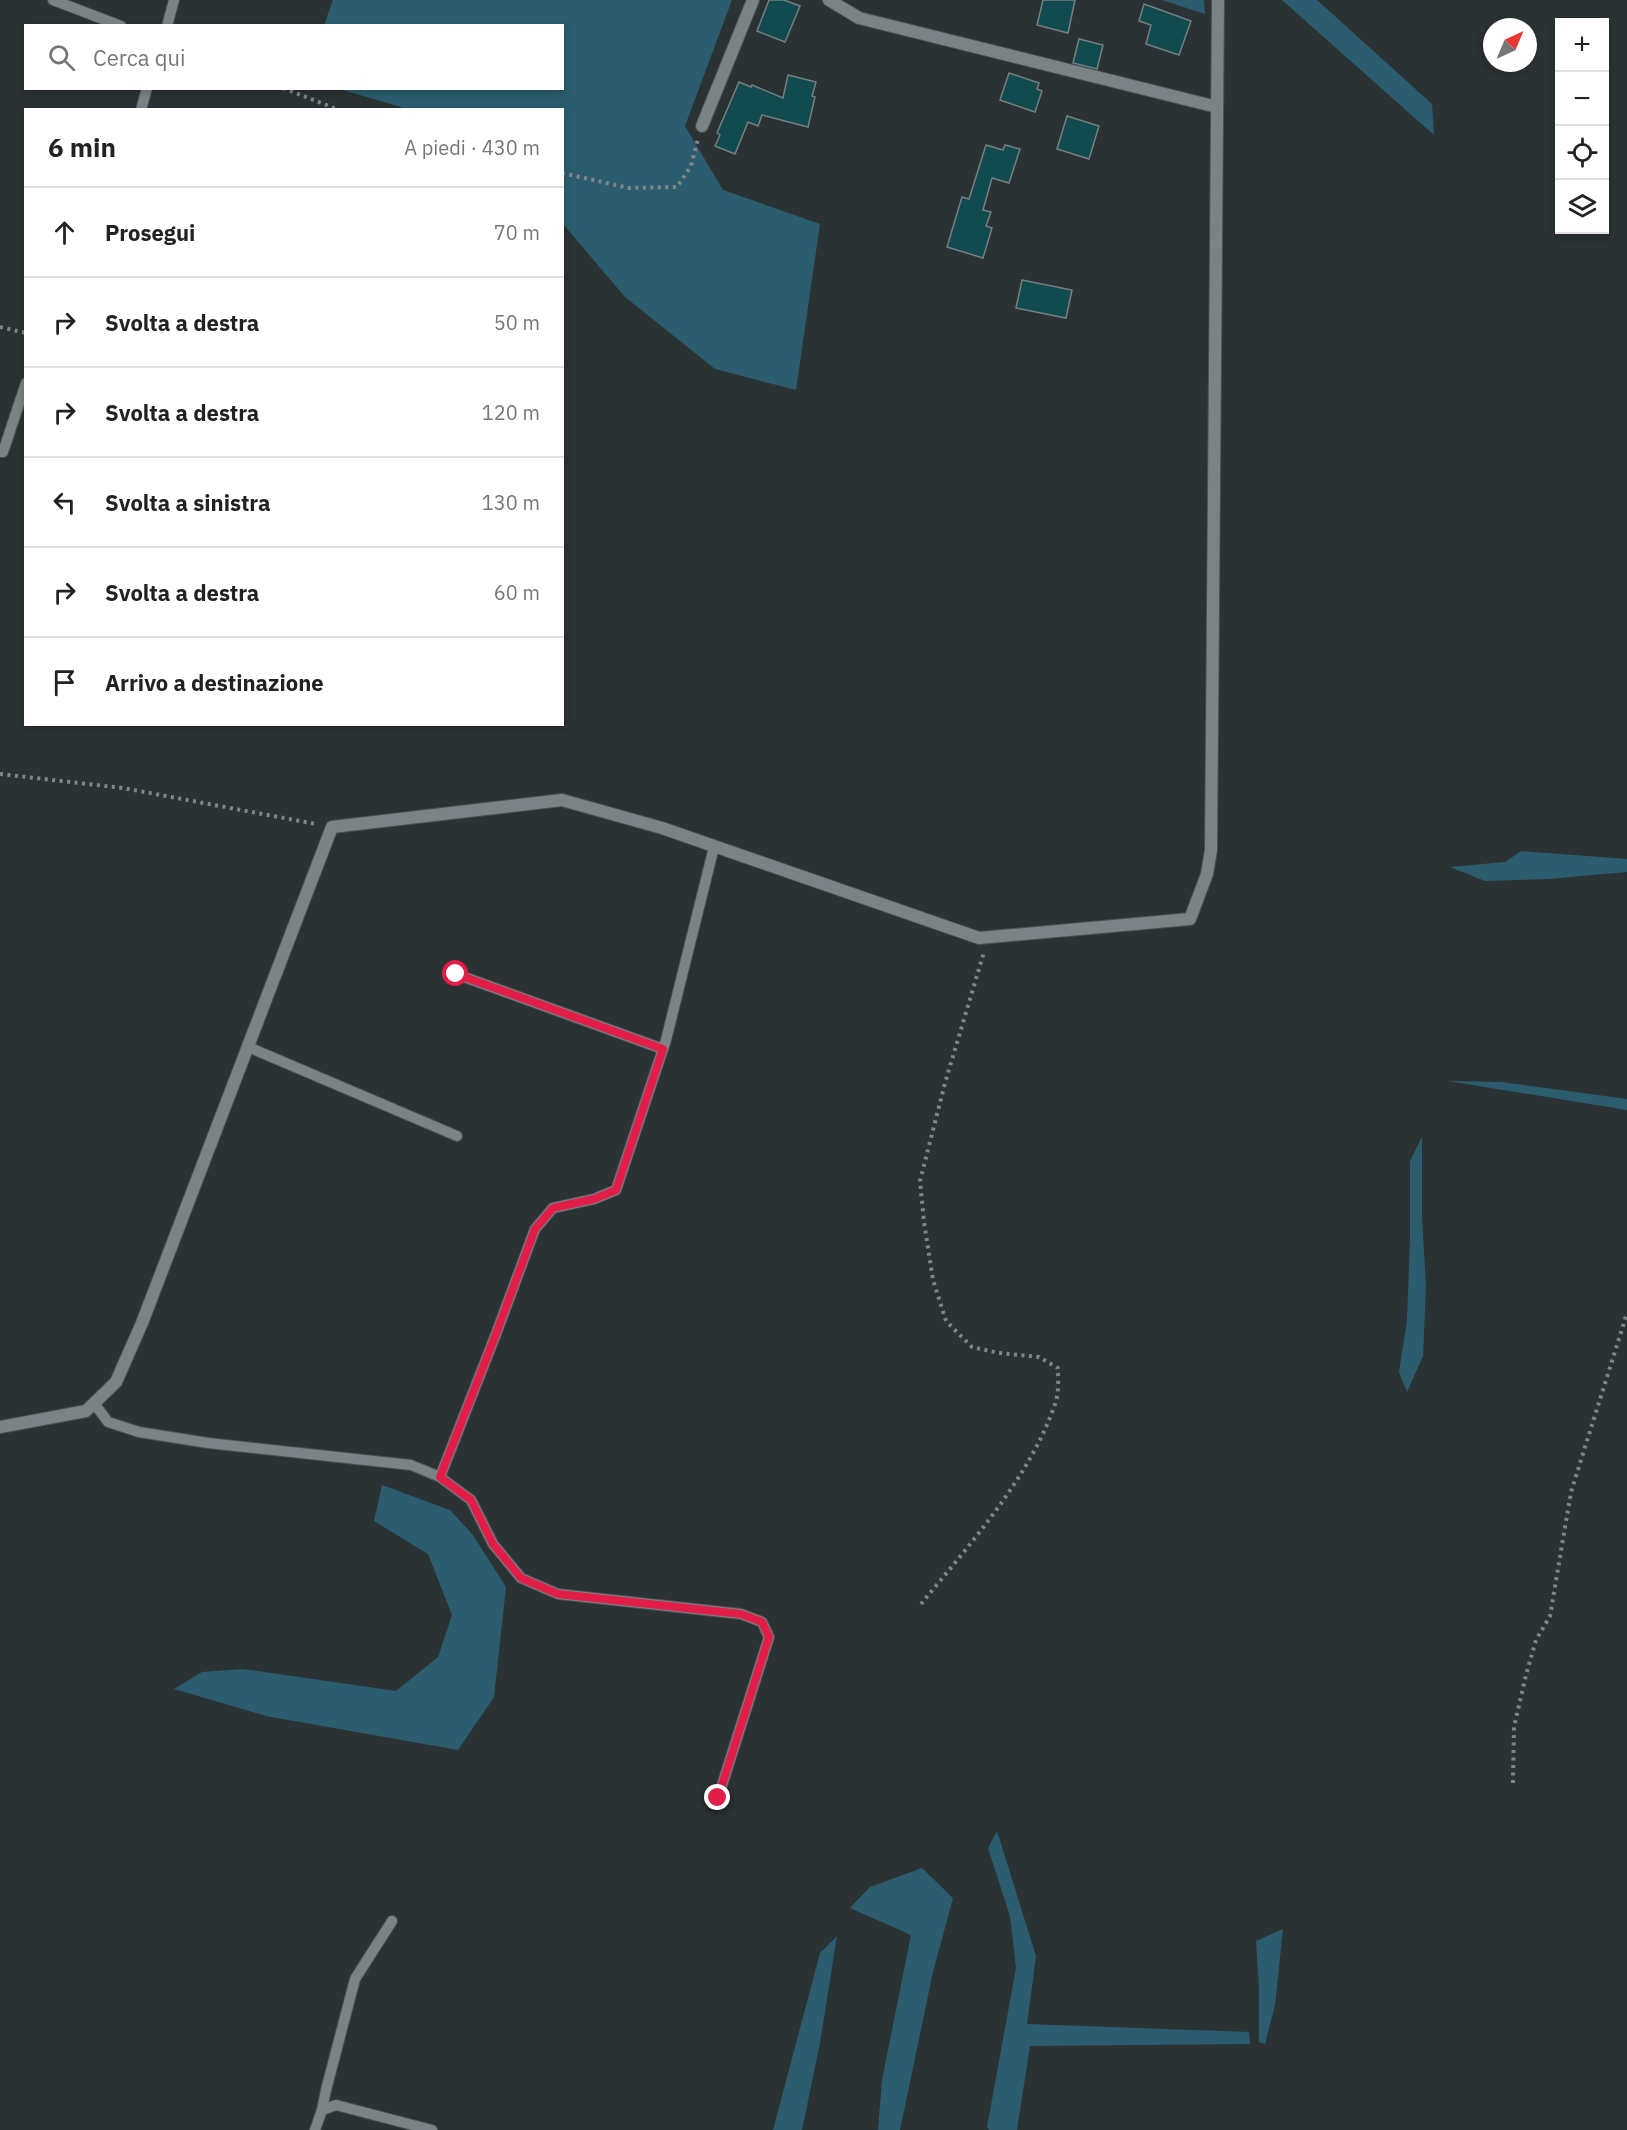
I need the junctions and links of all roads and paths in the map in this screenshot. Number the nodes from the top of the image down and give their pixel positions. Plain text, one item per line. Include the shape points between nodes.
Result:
1 (53, 0) edge
2 (174, 0) edge
3 (753, 0) edge
4 (829, 0) edge
5 (1218, 0) edge
6 (116, 24) edge
7 (167, 24) edge
8 (146, 90) edge
9 (288, 90) edge
10 (1216, 107) junction
11 (142, 108) edge
12 (334, 108) edge
13 (702, 126) joint
14 (564, 173) edge
15 (0, 327) edge
16 (24, 333) edge
17 (24, 389) edge
18 (0, 452) edge
19 (0, 774) edge
20 (332, 827) junction
21 (714, 847) junction
22 (989, 937) junction
23 (456, 974) dead end
24 (248, 1047) junction
25 (663, 1049) junction
26 (457, 1136) dead end
27 (1627, 1313) edge
28 (94, 1403) junction
29 (0, 1427) edge
30 (440, 1477) junction
31 (921, 1604) dead end
32 (1513, 1783) dead end
33 (718, 1798) dead end
34 (392, 1921) dead end
35 (322, 2110) junction
36 (315, 2130) edge
37 (432, 2130) edge

1 - 6 lane
2 - 7 lane
3 - 13 street
4 - 10 street via 859,18
5 - 10 street
8 - 11 lane
9 - 12 path
10 - 22 street via 1211,850 1207,874 1190,919
13 - 14 path via 691,166 677,187 629,189
15 - 16 path
17 - 18 lane
19 - 20 path via 123,788
20 - 21 street via 562,800
20 - 24 street
21 - 22 street via 979,938
21 - 25 lane
22 - 31 path via 920,1181 924,1222 933,1280 946,1321 972,1347 1039,1357 1058,1368 1057,1398 1034,1452 980,1532
23 - 25 lane
24 - 26 lane
24 - 28 street via 142,1323 116,1382
25 - 30 lane via 616,1190 553,1208 535,1229
27 - 32 path via 1570,1492 1550,1616 1536,1640 1514,1727
28 - 29 street via 86,1411
28 - 30 lane via 108,1422 139,1432 411,1465
30 - 33 lane via 471,1500 493,1544 521,1578 558,1594 741,1614 762,1622 769,1637
34 - 35 lane via 355,1979
35 - 36 lane
35 - 37 lane via 336,2105

